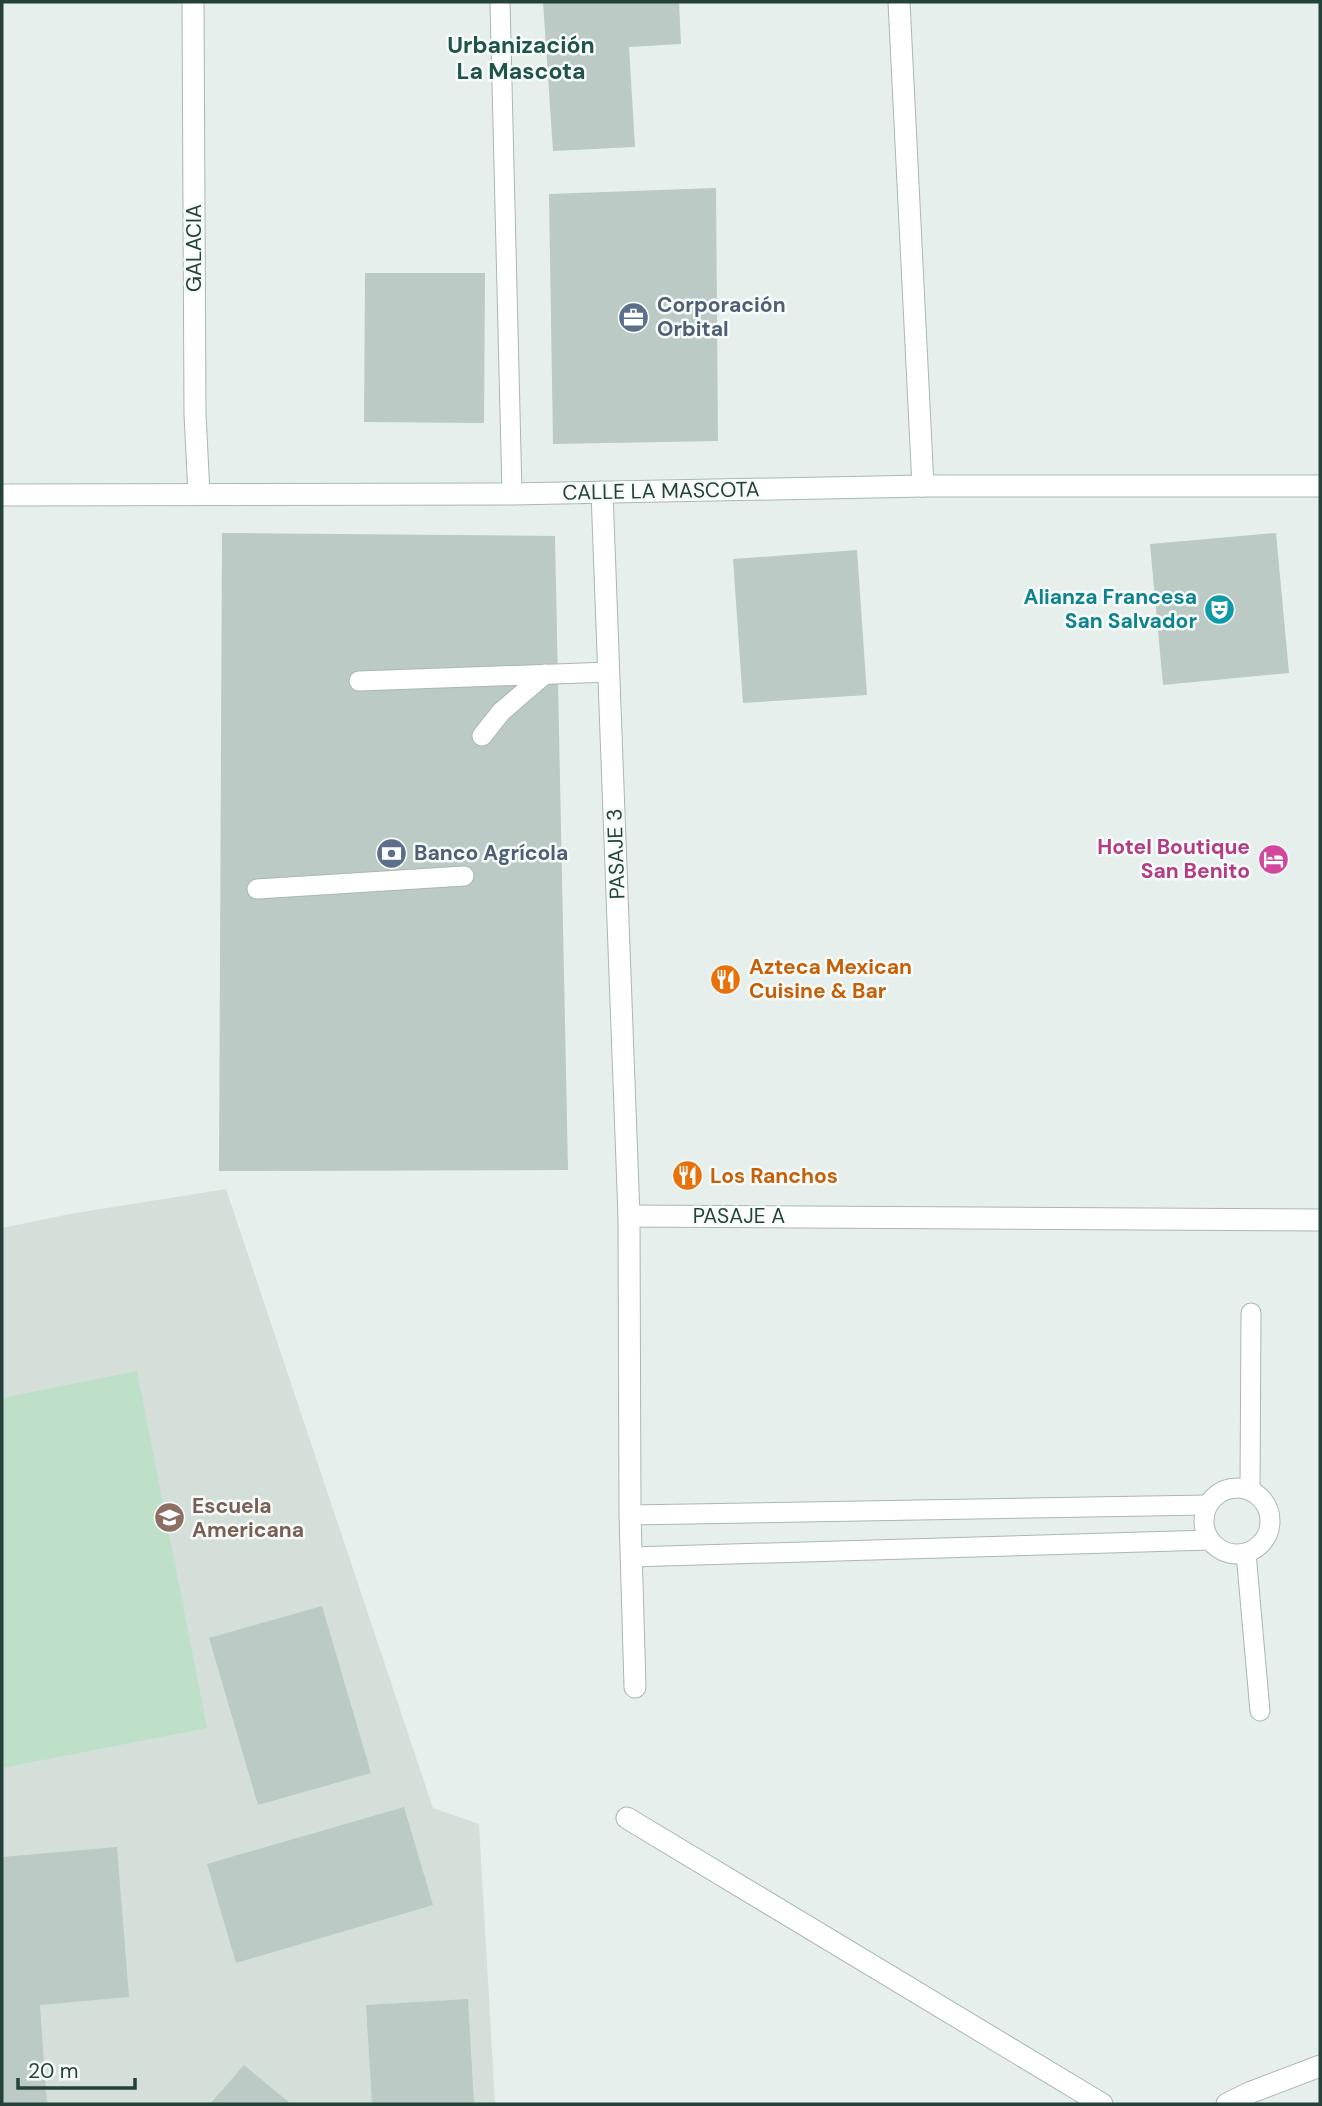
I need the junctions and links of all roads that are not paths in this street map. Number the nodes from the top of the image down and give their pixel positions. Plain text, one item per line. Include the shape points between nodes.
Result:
1 (193, 2) edge
2 (500, 2) edge
3 (899, 2) edge
4 (923, 486) junction
5 (1320, 486) edge
6 (602, 492) junction
7 (199, 494) junction
8 (512, 494) junction
9 (2, 495) edge
10 (609, 672) junction
11 (545, 674) junction
12 (359, 681) dead end
13 (482, 736) dead end
14 (464, 876) dead end
15 (257, 888) dead end
16 (629, 1216) junction
17 (1320, 1220) edge
18 (1251, 1313) dead end
19 (1251, 1490) junction
20 (1207, 1505) junction
21 (630, 1515) junction
22 (1210, 1540) junction
23 (1246, 1553) junction
24 (631, 1557) junction
25 (635, 1687) dead end
26 (1260, 1711) dead end
27 (627, 1818) dead end
28 (1320, 2066) edge
29 (1102, 2104) edge
30 (1227, 2104) edge

1 - 7 street, GALACIA
2 - 8 lane
3 - 4 street
4 - 5 street, CALLE LA MASCOTA
4 - 6 street, CALLE LA MASCOTA
6 - 8 street, CALLE LA MASCOTA
6 - 10 street, PASAJE 3
7 - 8 street, CALLE LA MASCOTA
7 - 9 street, CALLE LA MASCOTA
10 - 11 lane
10 - 16 street, PASAJE 3
11 - 12 lane
11 - 13 lane via 501,712
14 - 15 lane
16 - 17 street, PASAJE A
16 - 21 street
18 - 19 lane
19 - 20 lane via 1225,1490
19 - 23 lane via 1262,1498 1271,1523 1258,1547
20 - 21 lane
20 - 22 lane via 1205,1527
21 - 24 street
22 - 23 lane via 1233,1554
22 - 24 lane
23 - 26 lane
24 - 25 street
27 - 29 street
28 - 30 street

